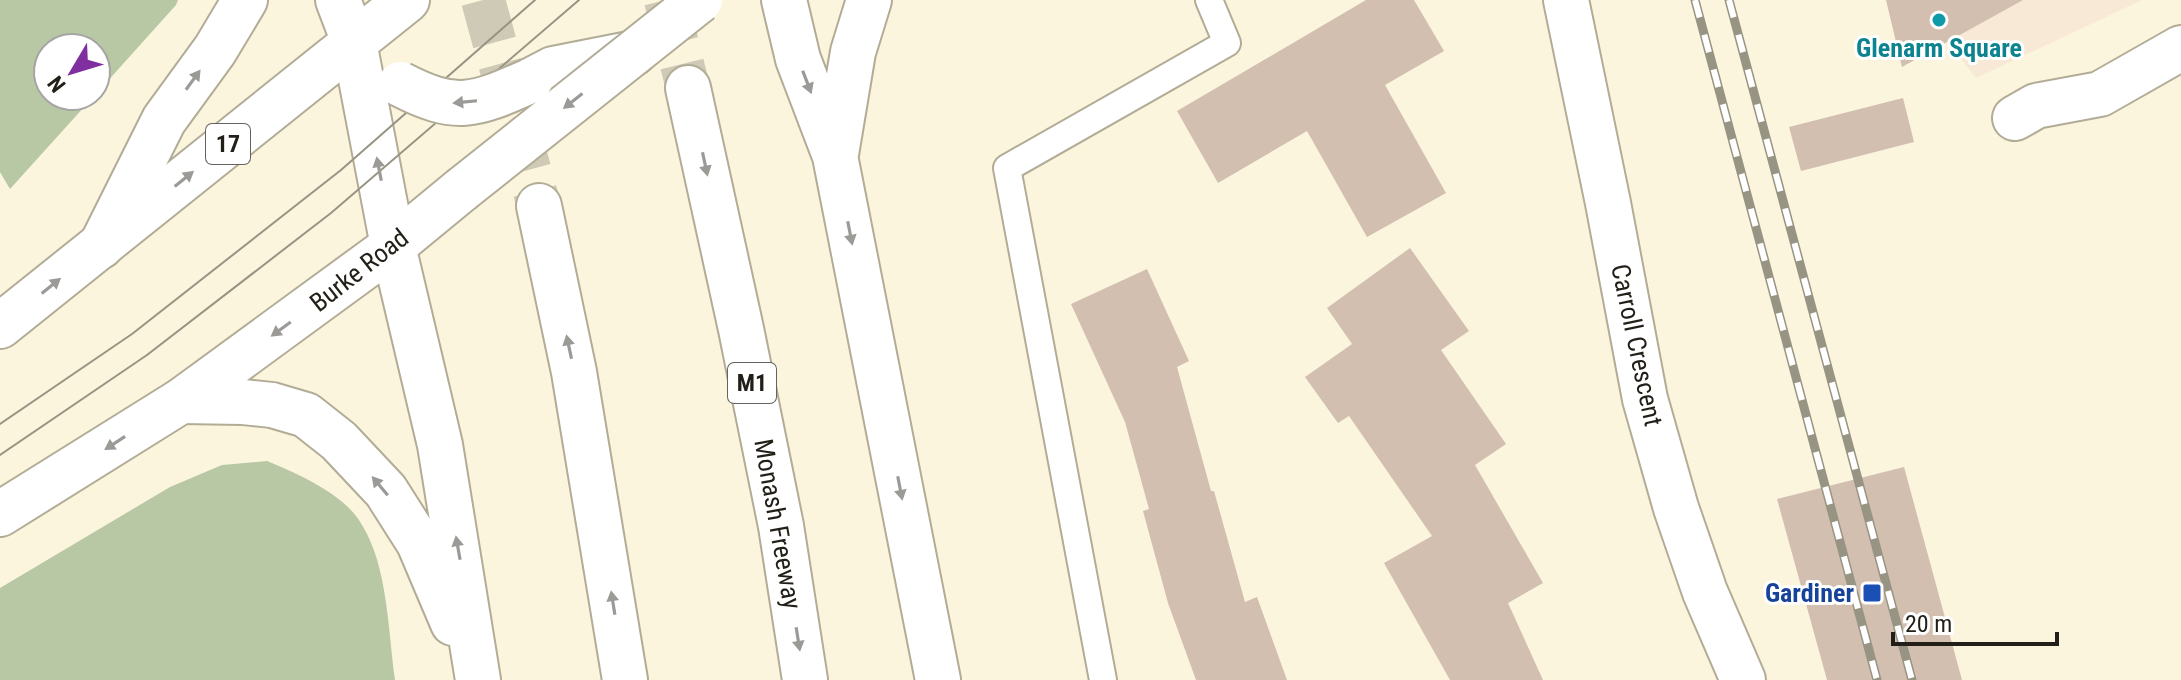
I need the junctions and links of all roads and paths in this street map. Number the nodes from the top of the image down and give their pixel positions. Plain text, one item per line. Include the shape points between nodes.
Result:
1 (245, 0) edge
2 (338, 0) edge
3 (700, 0) edge
4 (784, 0) edge
5 (869, 0) edge
6 (1209, 0) edge
7 (1566, 0) edge
8 (381, 21) edge
9 (2181, 48) edge
10 (634, 53) junction
11 (688, 88) tunnel mouth
12 (2015, 118) dead end
13 (835, 156) junction
14 (539, 206) tunnel mouth
15 (101, 246) junction
16 (393, 246) junction
17 (0, 326) edge
18 (181, 401) junction
19 (0, 514) edge
20 (478, 680) edge
21 (625, 680) edge
22 (805, 680) edge
23 (938, 680) edge
24 (1103, 680) edge
25 (1743, 680) edge

15 -> 1 main road via 164,120
2 - 8 main road
3 - 10 main road, Burke Road, bridge
4 -> 13 main road via 798,59
5 - 13 main road via 853,52
6 - 24 lane via 1227,43 1007,168
7 - 25 main road, Carroll Crescent via 1645,399 1705,592
10 -> 8 main road, bridge via 553,69 495,96 459,104 432,99 382,70
15 -> 8 main road, 17
16 -> 8 main road
9 - 12 main road via 2100,94 2036,106
10 -> 16 main road, Burke Road, bridge
11 -> 22 main road, Monash Freeway / M1 via 781,526
13 -> 23 main road
21 -> 14 main road via 574,372
17 -> 15 main road, 17
16 -> 18 main road, Burke Road
20 -> 16 main road via 440,445
18 -> 19 main road, Burke Road
20 -> 18 main road via 419,543 386,491 339,441 306,415 272,405

